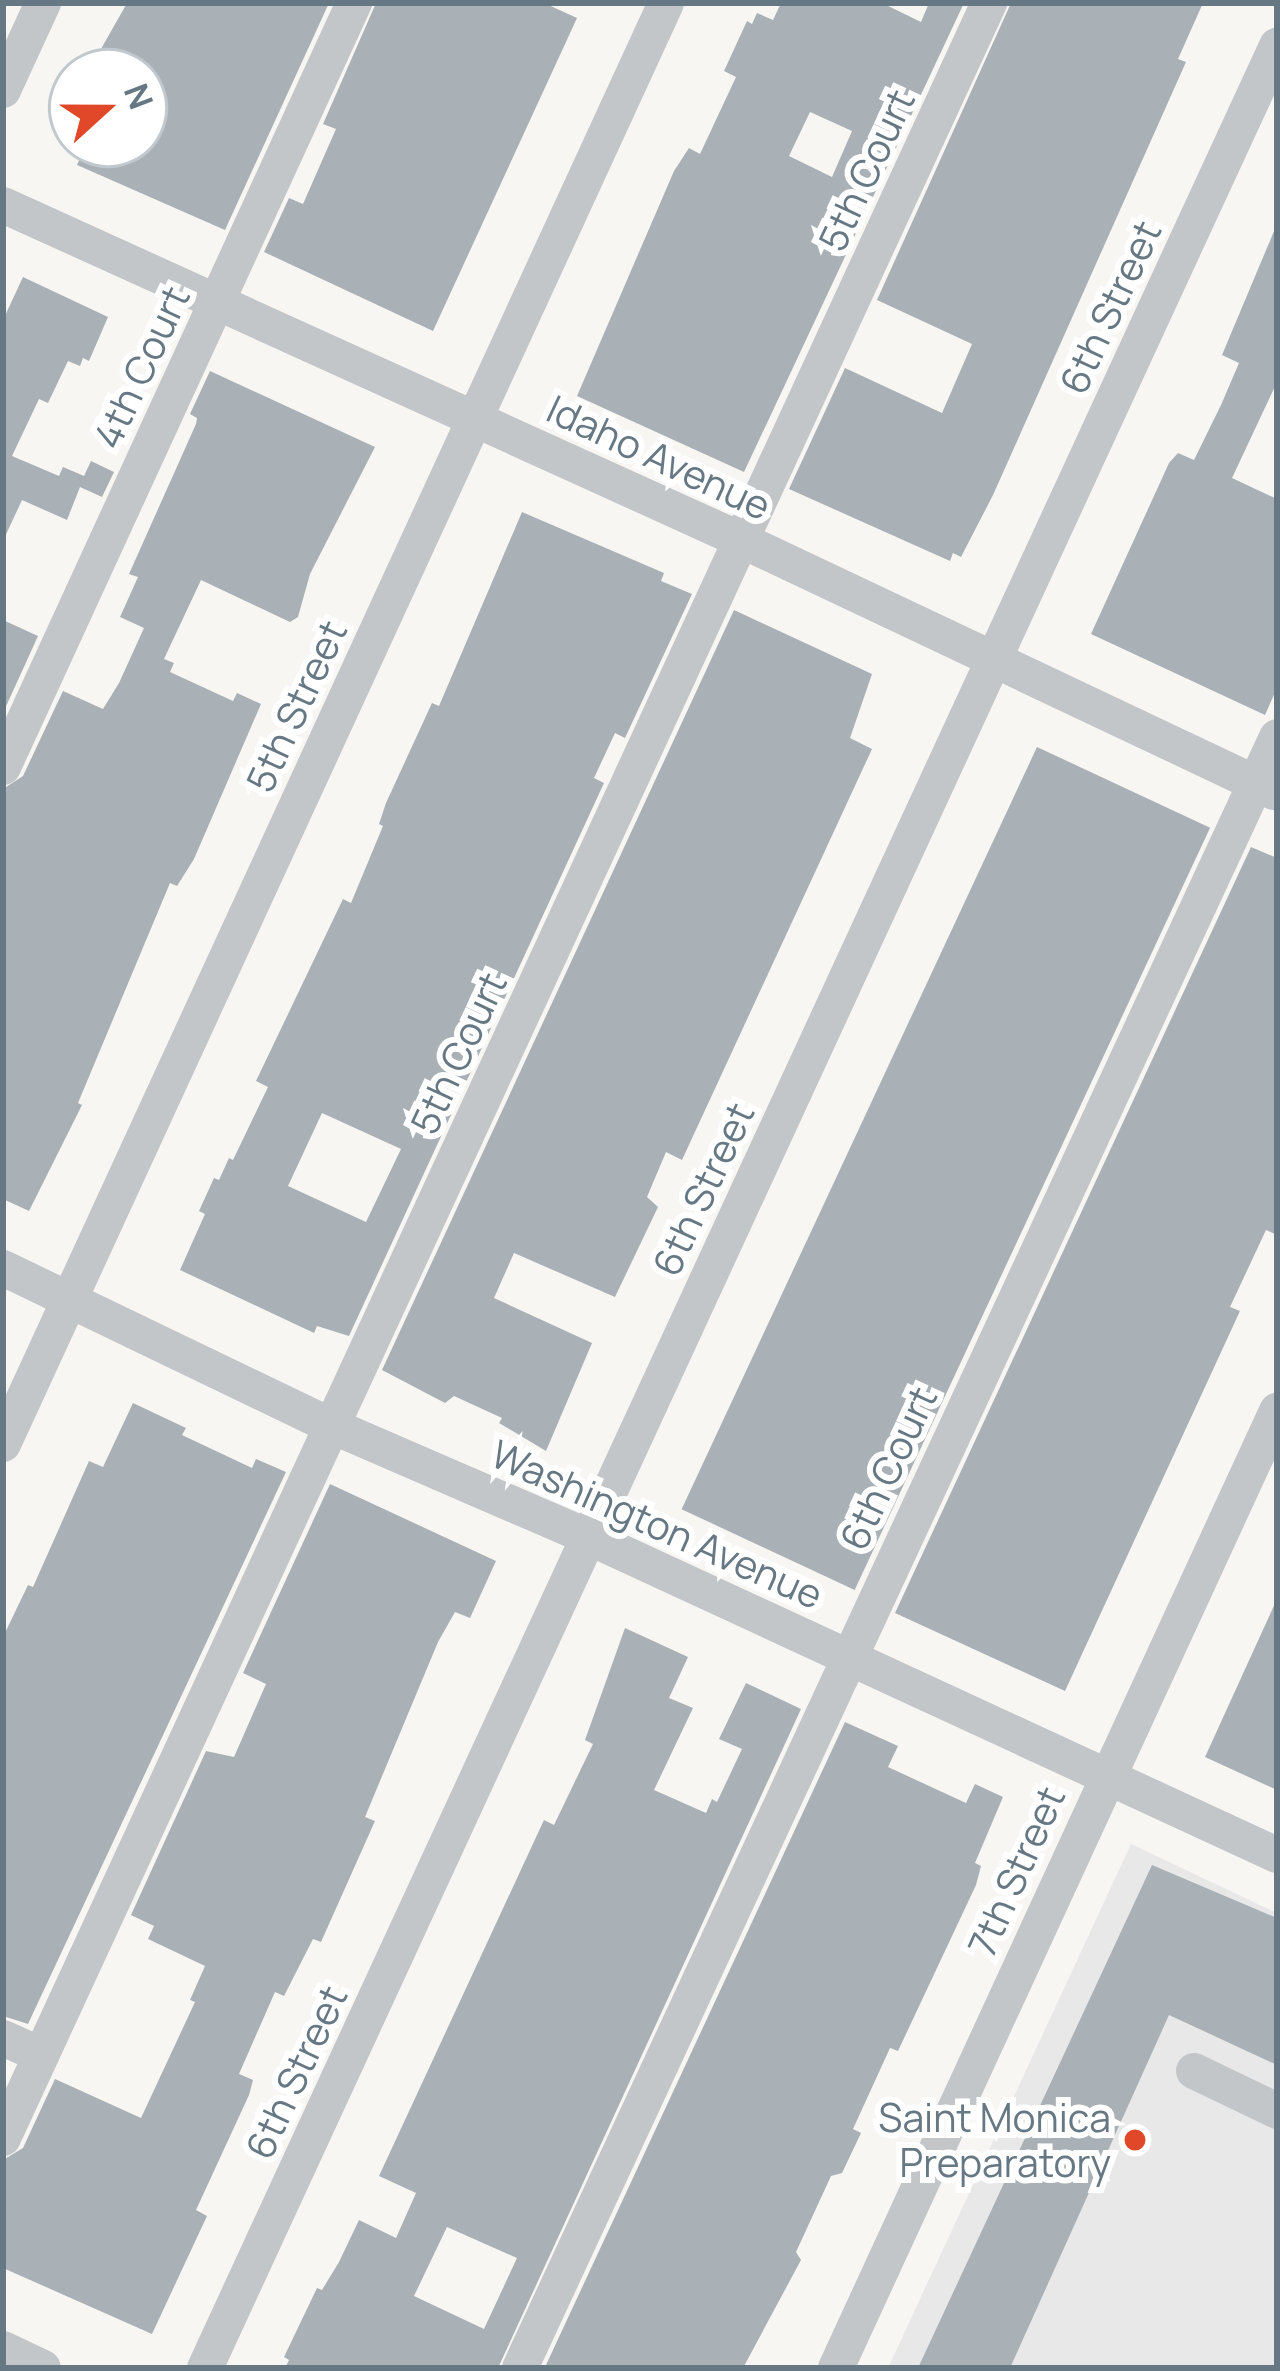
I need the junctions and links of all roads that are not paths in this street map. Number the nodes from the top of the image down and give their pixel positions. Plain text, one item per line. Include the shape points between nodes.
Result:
1 (43, 3) edge
2 (354, 3) edge
3 (666, 3) edge
4 (989, 3) edge
5 (1277, 46) edge
6 (3, 89) edge
7 (3, 205) edge
8 (216, 303) junction
9 (474, 418) junction
10 (741, 540) junction
11 (993, 662) junction
12 (1277, 737) edge
13 (3, 766) edge
14 (1266, 788) edge
15 (3, 1268) edge
16 (72, 1300) junction
17 (1277, 1411) edge
18 (332, 1426) junction
19 (3, 1444) edge
20 (588, 1537) junction
21 (846, 1656) junction
22 (1106, 1775) junction
23 (1277, 1855) edge
24 (3, 2038) edge
25 (41, 2055) junction
26 (1194, 2071) dead end
27 (1277, 2110) edge
28 (3, 2138) edge
29 (3, 2349) edge
30 (44, 2368) edge
31 (206, 2368) edge
32 (520, 2368) edge
33 (836, 2368) edge

1 - 6 street
2 - 8 street, 4th Court
3 - 9 street, 5th Street
4 - 10 street, 5th Court
5 - 11 street, 6th Street
7 - 8 street, Idaho Avenue
8 - 9 street, Idaho Avenue
8 - 13 street, 4th Court
9 - 10 street, Idaho Avenue
9 - 16 street, 5th Street
10 - 11 street, Idaho Avenue
10 - 18 street, 5th Court
11 - 14 street, Idaho Avenue
11 - 20 street, 6th Street
12 - 14 street, 6th Court
14 - 21 street, 6th Court
15 - 16 street, Washington Avenue
16 - 18 street, Washington Avenue
16 - 19 street, 5th Street
17 - 22 street, 7th Street
18 - 20 street, Washington Avenue
18 - 25 street, 5th Court
20 - 21 street, Washington Avenue
20 - 31 street, 6th Street
21 - 22 street, Washington Avenue
21 - 32 street, 6th Court
22 - 23 street, Washington Avenue
22 - 33 street, 7th Street
24 - 25 street
25 - 28 street, 5th Court
26 - 27 street
29 - 30 street

